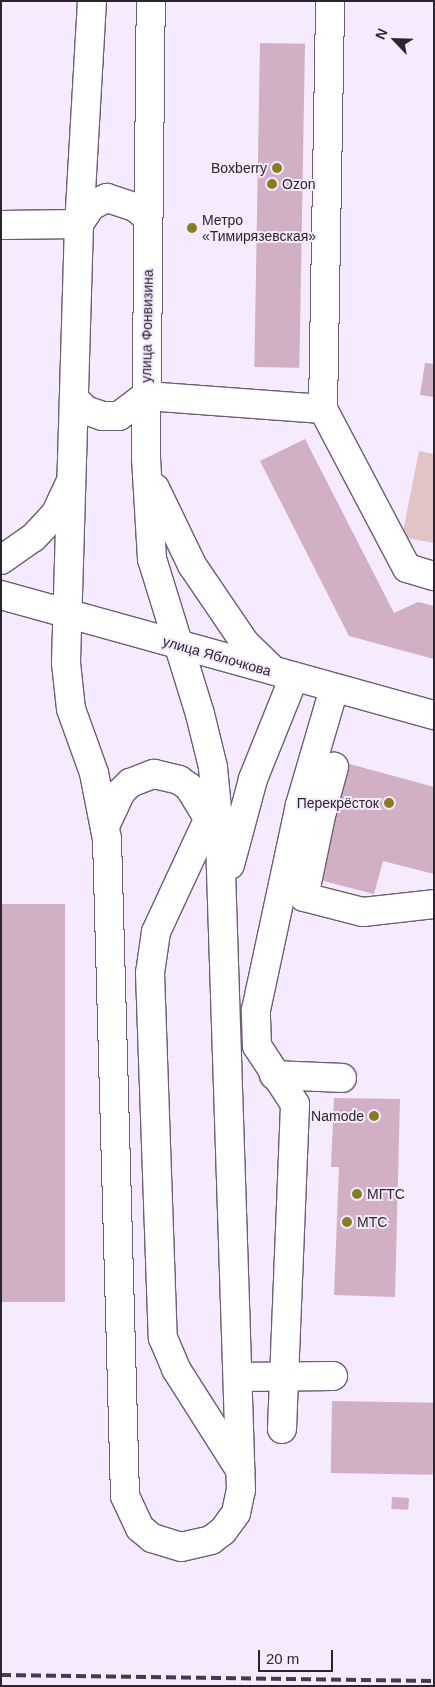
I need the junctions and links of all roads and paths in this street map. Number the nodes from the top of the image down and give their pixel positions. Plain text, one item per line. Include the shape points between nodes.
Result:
1 (92, 1) edge
2 (151, 1) edge
3 (330, 1) edge
4 (148, 218) junction
5 (79, 224) junction
6 (1, 225) edge
7 (146, 396) junction
8 (74, 398) junction
9 (323, 409) junction
10 (146, 458) junction
11 (71, 482) junction
12 (1, 560) edge
13 (434, 576) edge
14 (1, 595) edge
15 (66, 614) junction
16 (181, 645) junction
17 (285, 675) junction
18 (334, 688) junction
19 (434, 715) edge
20 (334, 768) dead end
21 (311, 808) junction
22 (216, 820) junction
23 (106, 824) junction
24 (434, 904) edge
25 (222, 910) junction
26 (274, 1075) junction
27 (342, 1078) dead end
28 (333, 1376) dead end
29 (238, 1378) junction
30 (284, 1378) junction
31 (282, 1429) dead end
32 (240, 1470) junction

1 - 5 street
2 - 4 street, улица Фонвизина
3 - 9 street
4 - 5 street via 135,207 107,198 92,206
4 - 7 street, улица Фонвизина
5 - 6 street
5 - 8 street
7 - 8 street via 119,416 85,410
7 - 9 street
7 - 10 street, улица Фонвизина
8 - 11 street
9 - 13 street via 407,568
10 - 16 street, улица Фонвизина via 152,559 159,593
10 - 17 street via 171,529 192,565 245,643
11 - 12 street via 56,513 39,532
11 - 15 street
14 - 15 street, улица Яблочкова
15 - 16 street, улица Яблочкова
15 - 23 street via 72,709
16 - 17 street, улица Яблочкова
16 - 22 street, улица Фонвизина via 213,767
17 - 18 street, улица Яблочкова
17 - 25 street via 235,841
18 - 19 street, улица Яблочкова
18 - 21 street
20 - 21 street
21 - 24 street via 304,897 363,912
21 - 26 street via 256,1010 257,1046
22 - 23 street via 179,780 154,774 130,782 120,792
22 - 25 street, улица Фонвизина
22 - 32 street via 156,932 150,973 163,1338 176,1369
23 - 32 street via 124,1486 129,1513 140,1528 166,1544 189,1546 211,1540 236,1513
25 - 29 street
26 - 27 street
26 - 30 street via 295,1104
28 - 30 street
29 - 30 street
29 - 32 street
30 - 31 street

